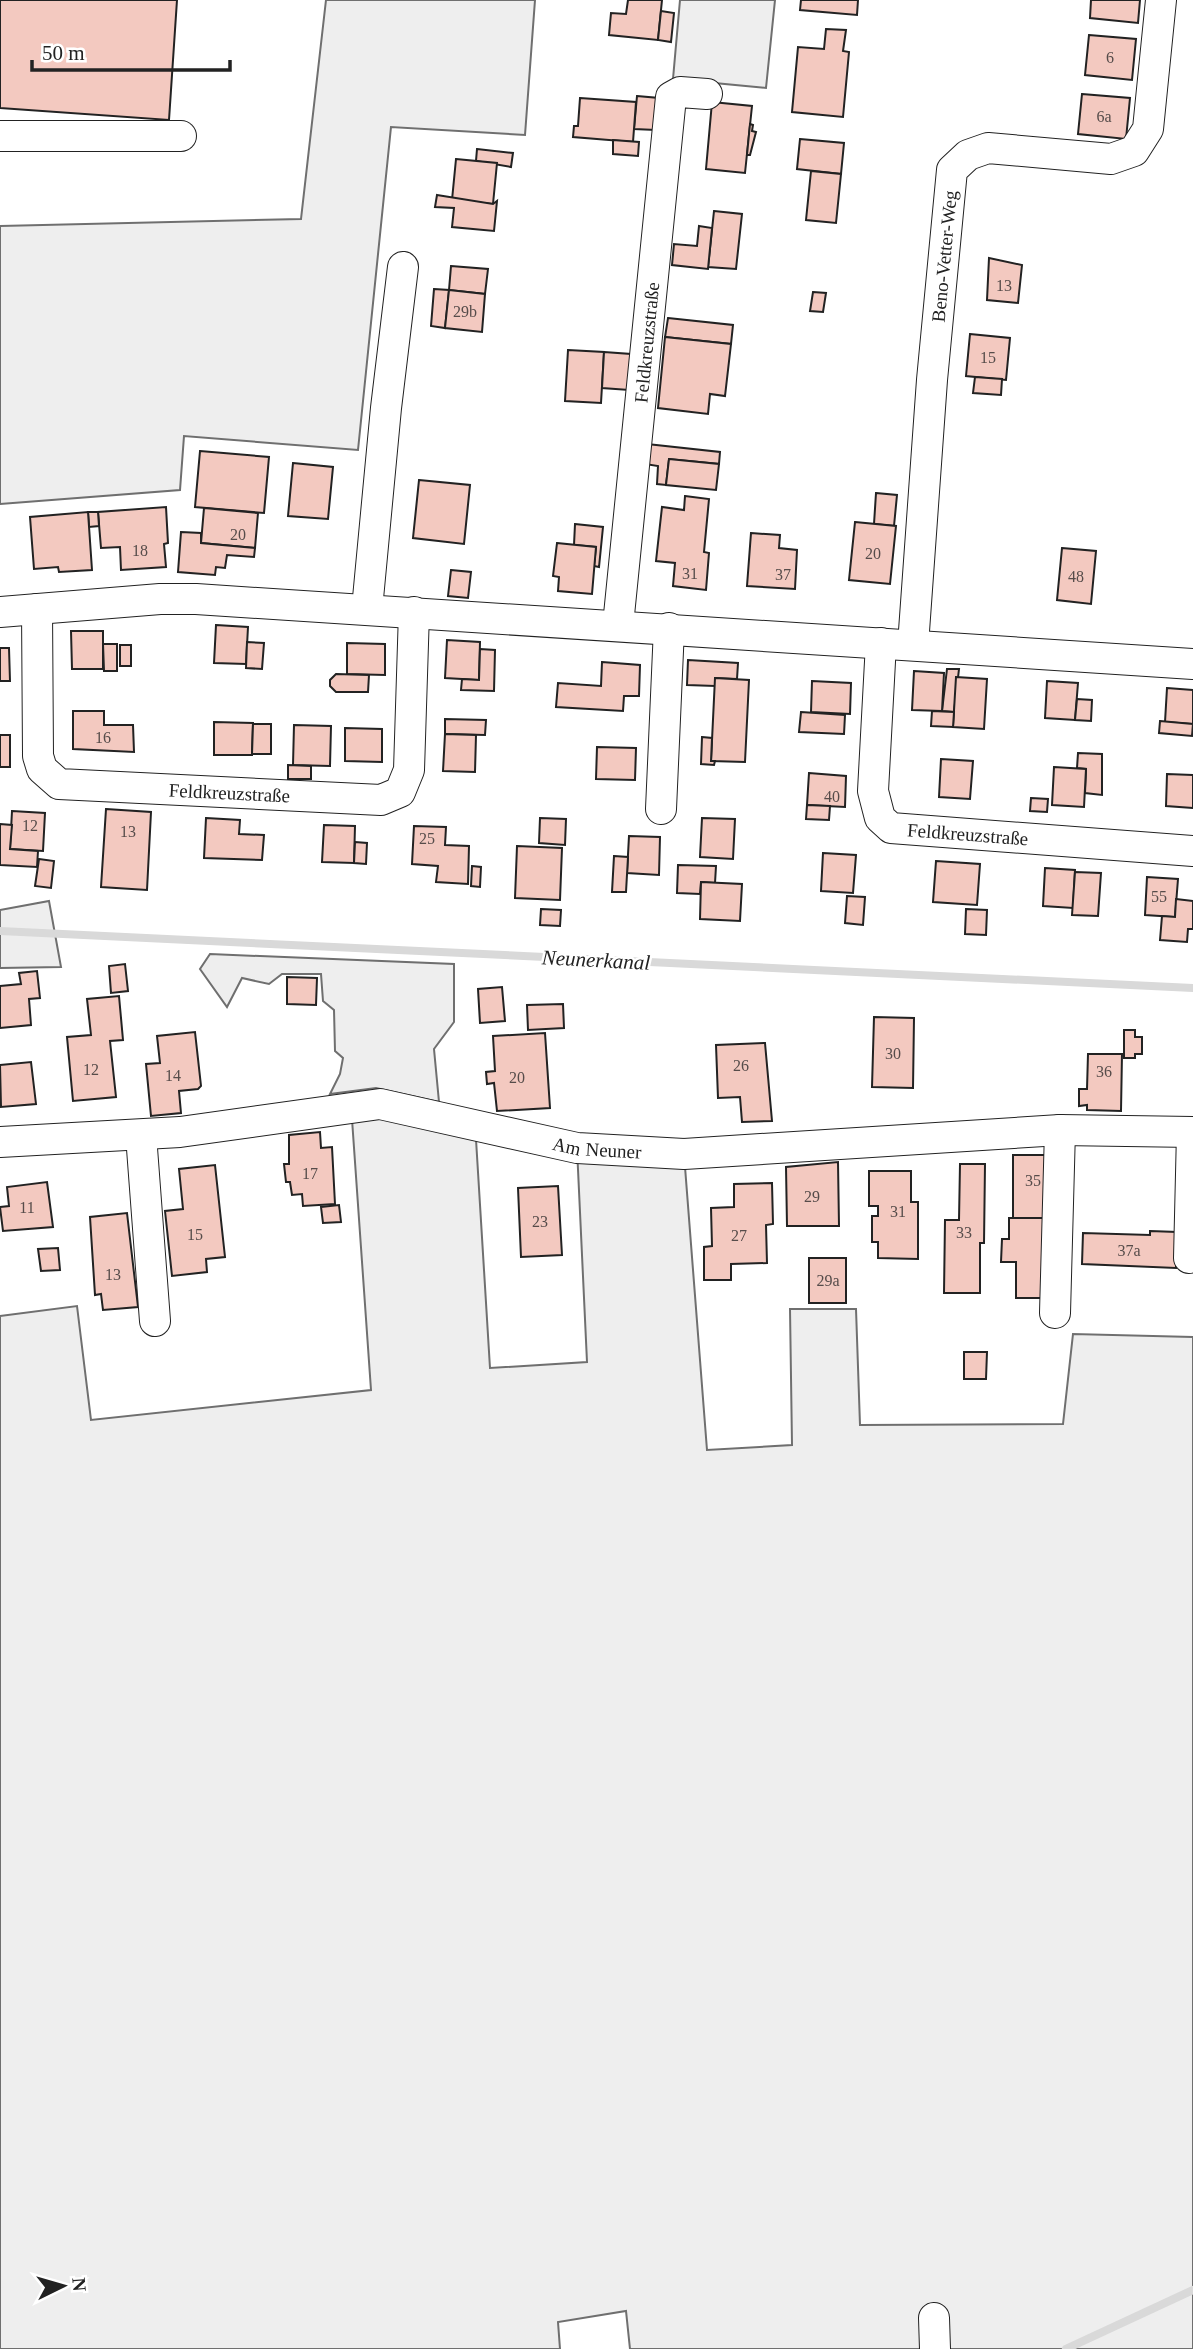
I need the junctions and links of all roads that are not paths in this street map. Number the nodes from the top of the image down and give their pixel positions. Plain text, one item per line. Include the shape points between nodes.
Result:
1 (1161, 0) edge
2 (707, 94) dead end
3 (0, 136) edge
4 (181, 136) dead end
5 (403, 267) dead end
6 (37, 609) junction
7 (367, 609) junction
8 (0, 612) edge
9 (414, 612) junction
10 (618, 625) junction
11 (669, 628) junction
12 (881, 643) junction
13 (912, 645) junction
14 (1193, 664) edge
15 (661, 808) dead end
16 (1193, 850) edge
17 (1059, 1130) junction
18 (1193, 1132) edge
19 (141, 1135) junction
20 (0, 1142) edge
21 (1189, 1258) dead end
22 (1055, 1312) dead end
23 (155, 1321) dead end
24 (934, 2318) dead end
25 (935, 2349) edge

1 - 13 street, Beno-Vetter-Weg via 1148,129 1135,151 1111,159 988,148 968,155 952,170
2 - 10 street, Feldkreuzstraße via 680,92 671,97
3 - 4 street
5 - 7 street
6 - 7 street via 160,599
6 - 8 street
6 - 9 street, Feldkreuzstraße via 38,756 43,769 59,785 381,800 400,792 409,770
7 - 9 street
9 - 10 street
10 - 11 street
11 - 12 street
11 - 15 street
12 - 13 street
12 - 16 street, Feldkreuzstraße via 873,791 880,818 891,828
13 - 14 street
17 - 18 street, Am Neuner
17 - 19 street, Am Neuner via 684,1154 577,1148 380,1104
17 - 22 street
18 - 21 street, Am Neuner
19 - 20 street, Am Neuner
19 - 23 street
24 - 25 street

